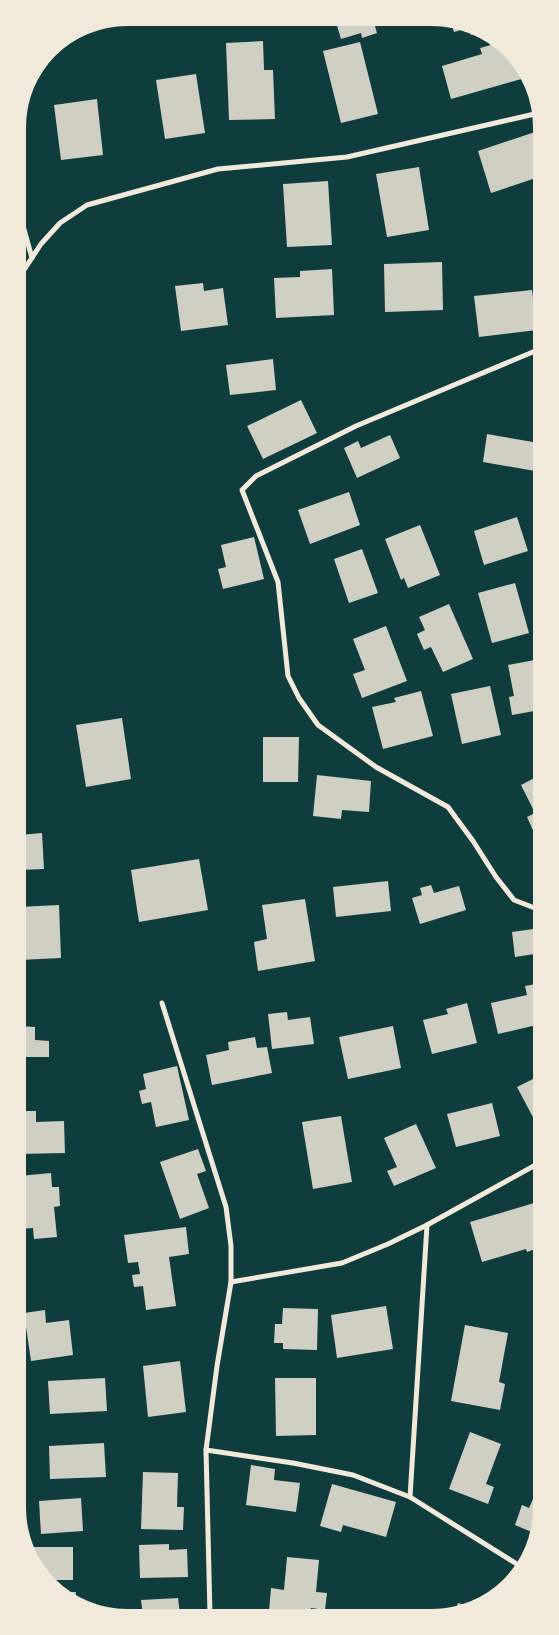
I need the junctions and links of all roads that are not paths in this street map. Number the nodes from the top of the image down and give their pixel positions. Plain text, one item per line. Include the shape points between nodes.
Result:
1 (532, 115) edge
2 (26, 237) edge
3 (32, 258) junction
4 (26, 267) edge
5 (533, 352) edge
6 (533, 907) edge
7 (162, 1003) dead end
8 (533, 1166) edge
9 (427, 1225) junction
10 (231, 1282) junction
11 (206, 1450) junction
12 (410, 1497) junction
13 (516, 1563) edge
14 (210, 1609) edge

1 - 3 street via 347,157 218,169 87,205 60,223
2 - 3 street
3 - 4 street
5 - 6 street via 356,426 256,476 242,490 278,582 288,676 298,698 318,725 376,767 448,807 514,900
7 - 10 street via 226,1207
8 - 9 street
9 - 10 street via 342,1263
9 - 12 street
10 - 11 street
11 - 12 street via 353,1476
11 - 14 street
12 - 13 street

